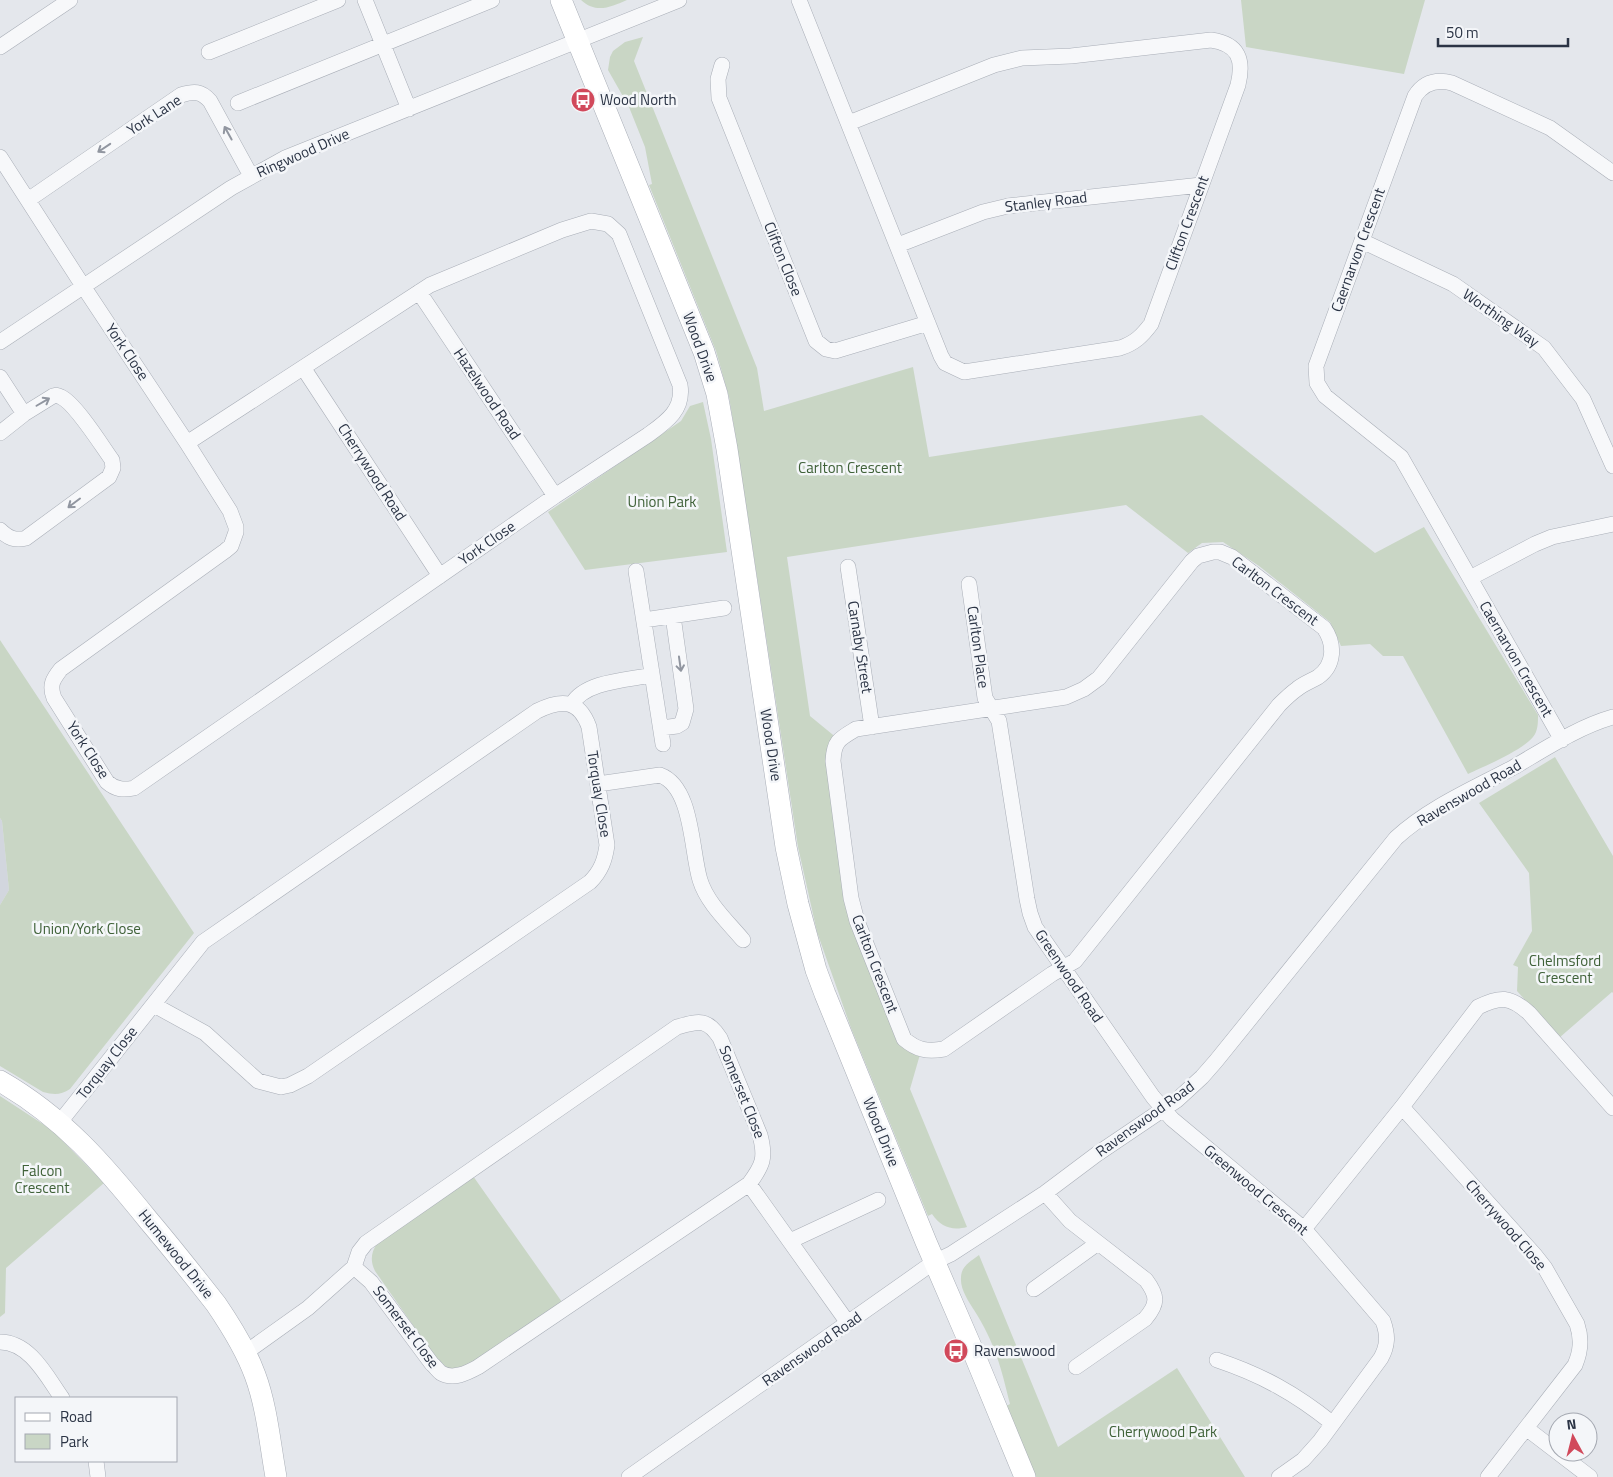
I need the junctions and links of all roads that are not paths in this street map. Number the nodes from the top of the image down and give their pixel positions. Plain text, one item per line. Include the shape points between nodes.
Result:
1 (70, 0) edge
2 (338, 0) edge
3 (365, 0) edge
4 (492, 0) edge
5 (562, 0) edge
6 (679, 0) edge
7 (799, 0) edge
8 (578, 42) junction
9 (383, 44) junction
10 (0, 47) edge
11 (209, 52) dead end
12 (722, 65) dead end
13 (238, 103) dead end
14 (409, 109) junction
15 (849, 123) junction
16 (0, 157) edge
17 (1613, 173) edge
18 (251, 176) junction
19 (1201, 185) junction
20 (28, 200) junction
21 (1362, 241) junction
22 (898, 245) junction
23 (83, 286) junction
24 (419, 292) junction
25 (928, 323) junction
26 (0, 342) edge
27 (304, 369) junction
28 (0, 377) edge
29 (24, 414) junction
30 (0, 433) edge
31 (187, 443) junction
32 (1613, 466) edge
33 (555, 496) junction
34 (1613, 524) edge
35 (0, 530) edge
36 (848, 567) dead end
37 (636, 571) dead end
38 (440, 576) junction
39 (1470, 578) junction
40 (968, 584) dead end
41 (724, 608) dead end
42 (673, 616) junction
43 (644, 620) junction
44 (652, 676) junction
45 (572, 704) junction
46 (992, 709) junction
47 (1613, 717) edge
48 (872, 727) junction
49 (660, 728) junction
50 (1562, 740) junction
51 (663, 744) dead end
52 (598, 784) junction
53 (743, 940) dead end
54 (1062, 968) junction
55 (154, 1005) junction
56 (0, 1081) edge
57 (1402, 1107) junction
58 (1163, 1108) junction
59 (1613, 1108) edge
60 (60, 1122) junction
61 (749, 1184) junction
62 (1045, 1193) junction
63 (878, 1200) dead end
64 (1304, 1229) junction
65 (790, 1241) junction
66 (1098, 1243) junction
67 (934, 1262) junction
68 (354, 1267) junction
69 (1034, 1289) dead end
70 (848, 1324) junction
71 (0, 1342) edge
72 (245, 1353) junction
73 (1217, 1360) dead end
74 (1076, 1368) dead end
75 (61, 1397) edge
76 (1332, 1423) junction
77 (1526, 1428) junction
78 (96, 1462) edge
79 (98, 1477) edge
80 (276, 1477) edge
81 (629, 1477) edge
82 (1025, 1477) edge
83 (1279, 1477) edge
84 (1488, 1477) edge
85 (1590, 1477) edge

1 - 10 street
2 - 11 street
3 - 9 street
4 - 9 street
5 - 8 street, Wood Drive
6 - 8 street, Ringwood Drive
7 - 15 street, Clifton Crescent
8 - 14 street, Ringwood Drive
8 - 67 street, Wood Drive via 704,352 717,394 798,904 825,994
9 - 13 street
9 - 14 street
12 - 25 street, Clifton Close via 718,79 719,98 816,341 835,351
14 - 18 street, Ringwood Drive via 285,158
15 - 19 street, Clifton Crescent via 994,65 1022,58 1220,41 1239,56 1242,70
15 - 22 street, Clifton Crescent
16 - 20 street, York Close
17 - 21 street, Caernarvon Crescent via 1550,128 1452,83 1437,81 1426,85 1416,96
18 -> 20 street, York Lane via 210,101 202,93 192,92 181,95
18 - 23 street, Ringwood Drive
19 - 22 street, Stanley Road via 1008,206 983,212
19 - 25 street, Clifton Crescent via 1151,324 1131,345 964,372 946,363
20 - 23 street, York Close
21 - 32 street, Worthing Way via 1453,284 1544,348 1583,399
21 - 39 street, Caernarvon Crescent via 1318,358 1317,382 1330,401 1401,457
22 - 25 street, Clifton Crescent
23 - 26 street, Ringwood Drive
23 - 31 street, York Close
24 - 27 street, York Close
24 - 33 street, Hazelwood Road
24 - 33 street, York Close via 562,230 591,221 608,224 619,234 680,385 680,403 676,412 662,424
27 - 31 street, York Close
27 - 38 street, Cherrywood Road
28 - 29 street
29 - 30 street
29 -> 35 street via 53,396 63,398 112,460 113,468 109,477 26,538 12,539
31 - 38 street, York Close via 234,520 236,532 231,546 61,669 51,684 54,698 112,787 134,788
33 - 38 street, York Close
34 - 39 street via 1552,537
36 - 48 street, Carnaby Street
37 - 43 street
39 - 50 street, Caernarvon Crescent
40 - 46 street, Carlton Place via 985,698
41 - 42 street
42 - 43 street
42 -> 49 street via 685,716 677,726
43 - 44 street
44 - 45 street via 596,686 580,694
44 - 49 street
45 - 52 street, Torquay Close via 581,711 589,727
45 - 55 street, Torquay Close via 554,704 537,711 203,942
46 - 48 street, Carlton Crescent
46 - 54 street, Greenwood Road via 999,721 1030,913 1035,927
46 - 54 street, Carlton Crescent via 1066,697 1092,684 1192,561 1205,553 1220,552 1232,557 1324,628 1332,642 1331,658 1323,672 1296,689 1279,705 1075,961
47 - 50 street, Ravenswood Road
48 - 54 street, Carlton Crescent via 838,739 833,748 833,761 857,921 904,1038 922,1050 944,1049
49 - 51 street
50 - 58 street, Ravenswood Road via 1442,805 1396,838 1202,1077
52 - 53 street via 660,775 675,785 686,813 700,880 707,895
52 - 55 street, Torquay Close via 607,845 602,866 590,882 290,1086 258,1081 205,1032
54 - 58 street, Greenwood Road
55 - 60 street, Torquay Close
56 - 60 street, Humewood Drive
57 - 59 street via 1478,1007 1497,998 1518,1003 1529,1013
57 - 64 street
57 - 77 street, Cherrywood Close via 1534,1254 1577,1324 1581,1341 1575,1365
58 - 62 street, Ravenswood Road
58 - 64 street, Greenwood Crescent
60 - 72 street, Humewood Drive via 113,1176 192,1274 227,1320
61 - 65 street
61 - 68 street, Somerset Close via 465,1374 442,1374 371,1282
61 - 68 street, Somerset Close via 763,1160 760,1135 720,1038 708,1024 689,1024 677,1028 366,1243
62 - 66 street via 1070,1221
62 - 67 street, Ravenswood Road
63 - 65 street
64 - 76 street, Greenwood Crescent via 1382,1321 1386,1330 1386,1350
65 - 70 street
66 - 69 street
66 - 74 street via 1146,1280 1156,1299 1154,1309 1145,1319
67 - 70 street, Ravenswood Road
67 - 82 street, Wood Drive
68 - 72 street, Somerset Close via 308,1308
70 - 81 street, Ravenswood Road
71 - 75 street via 15,1345 32,1357
72 - 80 street, Humewood Drive via 262,1402
73 - 76 street via 1274,1383
76 - 83 street via 1303,1460
77 - 84 street, Cherrywood Close
77 - 85 street
78 - 79 street

